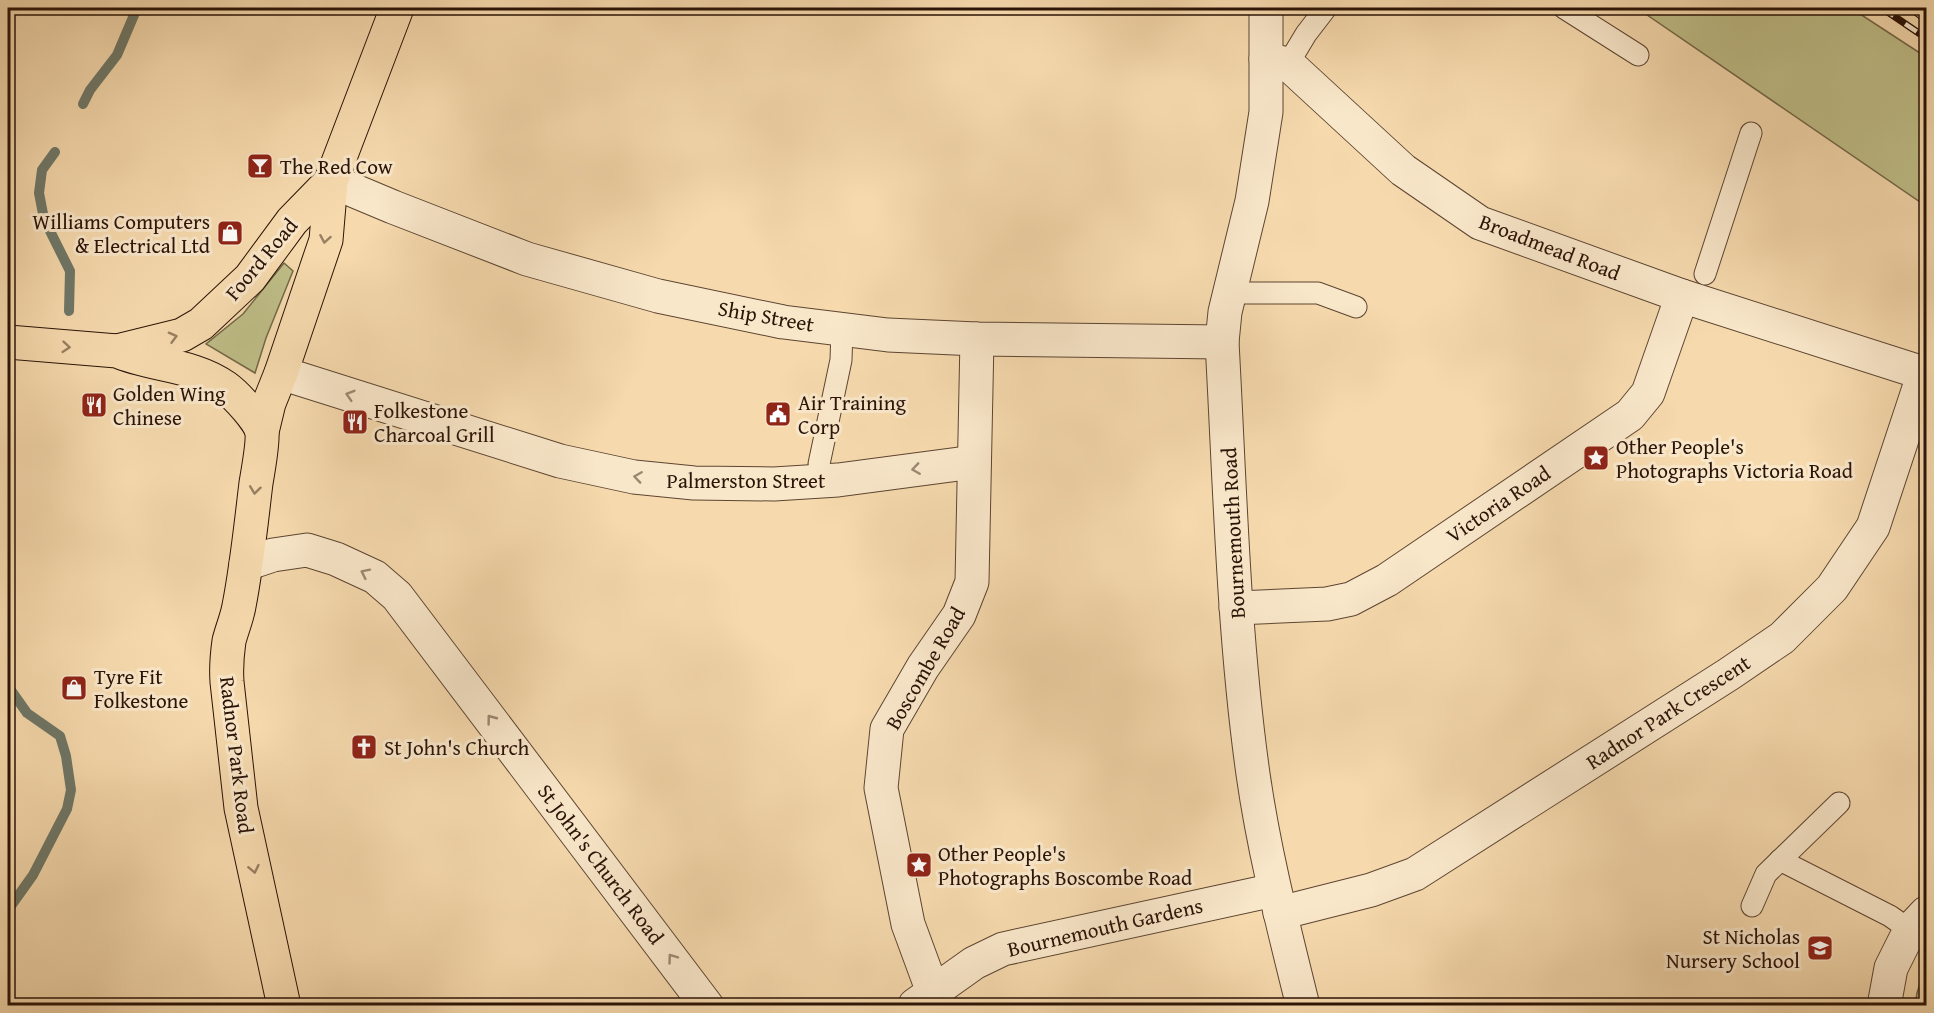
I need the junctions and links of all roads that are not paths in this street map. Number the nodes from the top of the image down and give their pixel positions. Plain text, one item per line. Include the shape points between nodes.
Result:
1 (397, 8) edge
2 (1266, 8) edge
3 (1326, 8) edge
4 (1564, 8) edge
5 (1638, 55) dead end
6 (1277, 62) junction
7 (1750, 133) dead end
8 (331, 181) junction
9 (1694, 285) junction
10 (1230, 294) junction
11 (1356, 308) dead end
12 (842, 328) junction
13 (976, 339) junction
14 (8, 342) edge
15 (1222, 342) junction
16 (117, 351) junction
17 (281, 373) junction
18 (1925, 374) edge
19 (262, 432) junction
20 (974, 462) junction
21 (819, 465) dead end
22 (246, 564) junction
23 (1236, 608) junction
24 (1839, 803) dead end
25 (1780, 861) junction
26 (1277, 901) junction
27 (1752, 906) dead end
28 (1918, 922) edge
29 (924, 999) edge
30 (284, 1005) edge
31 (707, 1005) edge
32 (1303, 1005) edge
33 (1884, 1005) edge

1 - 8 main road, Foord Road
2 - 6 street
3 - 6 lane
4 - 5 lane
6 - 9 street, Broadmead Road via 1403,170 1480,223
6 - 10 street, Bournemouth Road via 1252,201
7 - 9 lane
8 - 12 street, Ship Street via 527,259 658,296 783,322
16 -> 8 main road, Foord Road via 182,335 201,324 250,279 292,221
8 -> 17 main road, Foord Road via 326,240
9 - 18 street, Broadmead Road
9 - 23 street, Victoria Road via 1648,393 1630,415 1387,580 1351,599 1327,604
10 - 11 lane via 1318,293
10 - 15 street, Bournemouth Road
12 - 13 street, Ship Street via 888,335
12 - 21 lane via 842,360
13 - 15 street, Ship Street
13 - 20 street, Boscombe Road
14 -> 16 main road
15 - 23 street, Bournemouth Road
16 - 19 main road via 211,378 245,406
17 - 19 main road, Foord Road
20 -> 17 street, Palmerston Street via 838,480 774,484 634,477 560,461
18 - 26 street, Radnor Park Crescent via 1873,527 1832,588 1782,638 1414,874 1371,890
19 -> 22 main road, Radnor Park Road
20 - 29 street, Boscombe Road via 972,582 958,615 887,729 881,788
22 -> 30 main road, Radnor Park Road via 230,640 226,682 241,808
31 -> 22 street, St John's Church Road via 397,596 375,577 307,550
23 - 26 street, Bournemouth Road via 1253,775
24 - 25 lane
25 - 27 lane via 1766,874
25 - 28 lane via 1890,916
26 - 29 street, Bournemouth Gardens via 1003,949 974,963
26 - 32 street, Bournemouth Road
28 - 33 street via 1891,968

